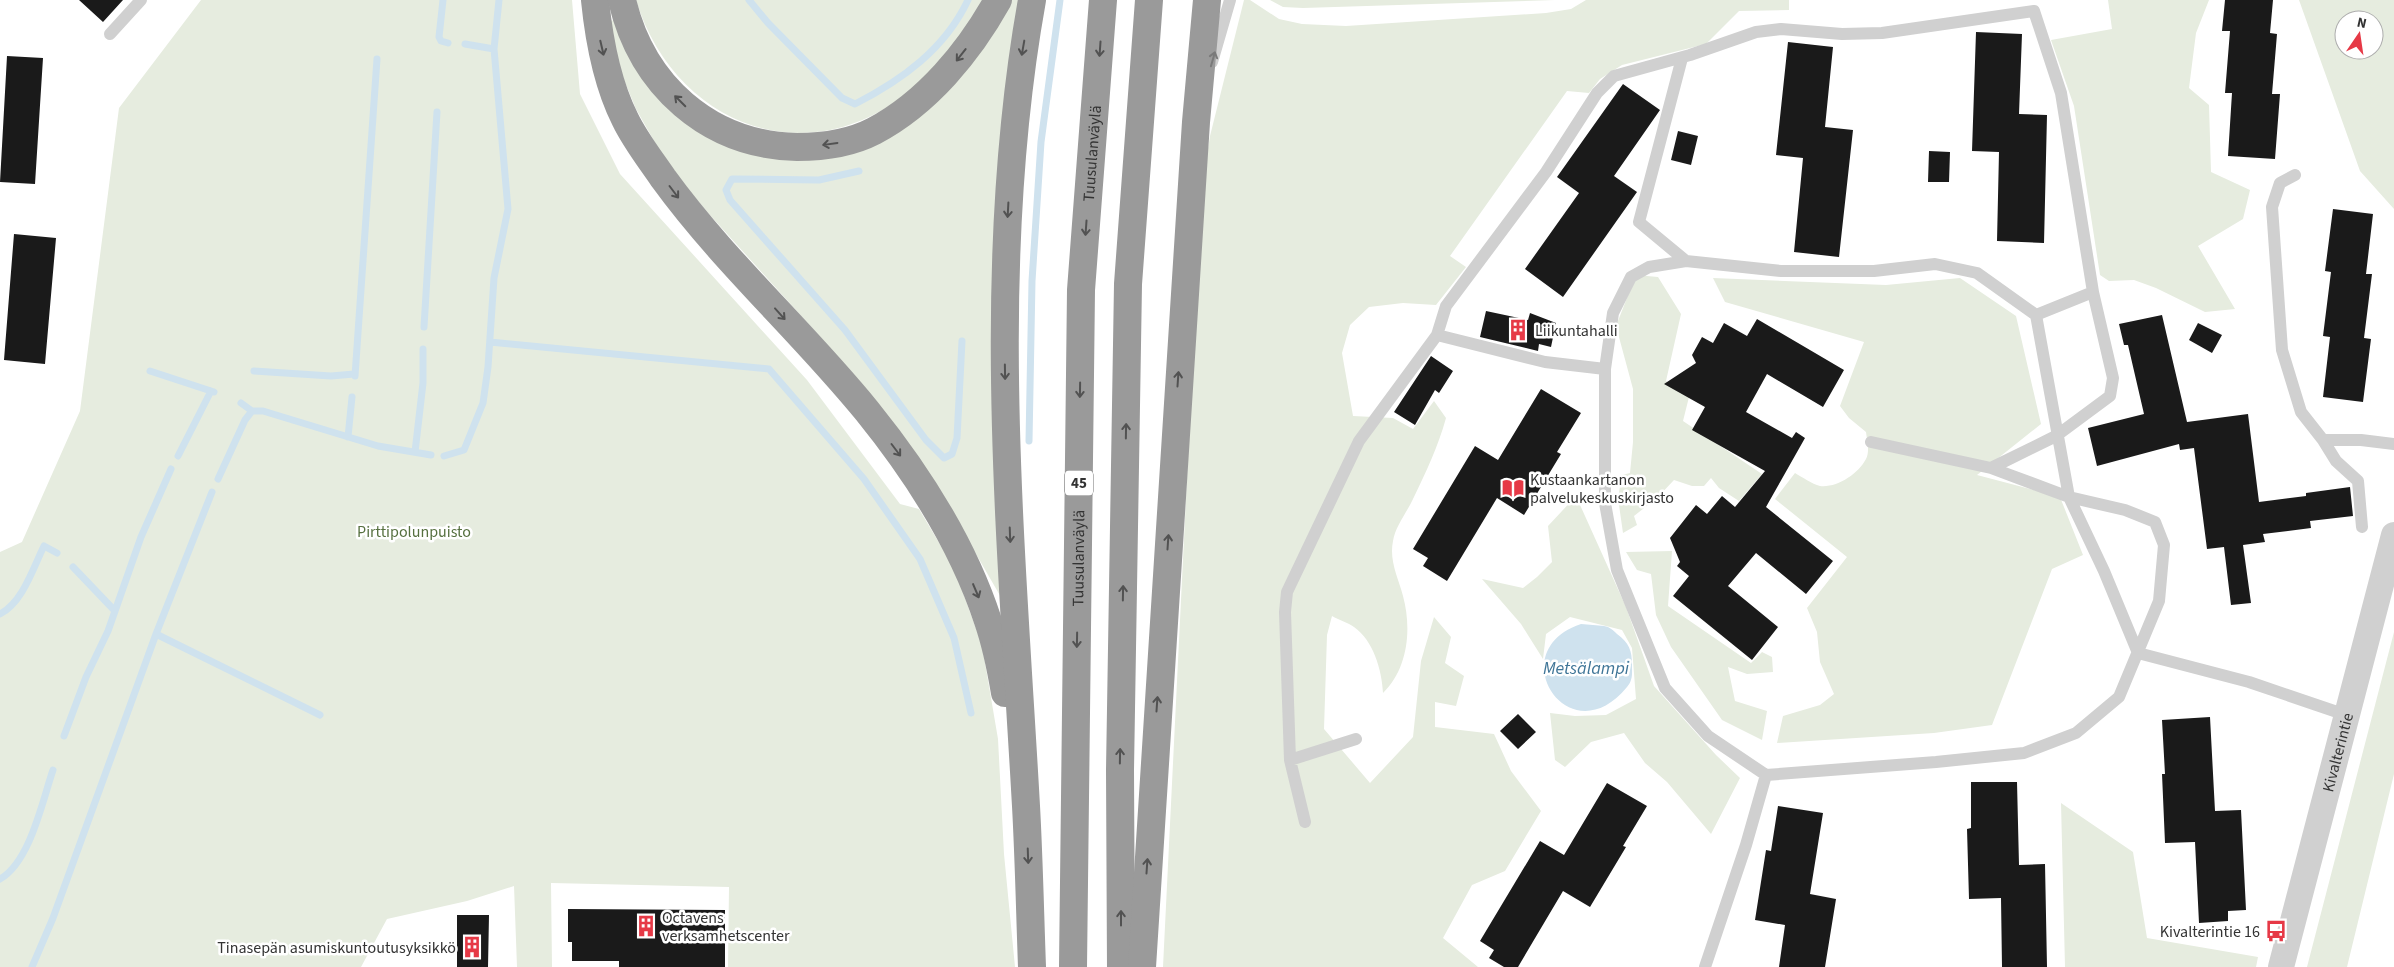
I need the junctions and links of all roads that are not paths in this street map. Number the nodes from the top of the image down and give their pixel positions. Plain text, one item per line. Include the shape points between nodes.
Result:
1 (141, 0) edge
2 (594, 0) edge
3 (622, 0) edge
4 (998, 0) edge
5 (1032, 0) edge
6 (1103, 0) edge
7 (1149, 0) edge
8 (1207, 0) edge
9 (1230, 0) edge
10 (110, 34) dead end
11 (1682, 58) junction
12 (1196, 122) junction
13 (2295, 175) dead end
14 (1686, 261) junction
15 (2093, 292) junction
16 (2036, 315) junction
17 (1437, 335) junction
18 (1605, 369) junction
19 (2056, 436) junction
20 (2323, 440) junction
21 (1871, 442) dead end
22 (2394, 444) edge
23 (1991, 468) junction
24 (2069, 498) junction
25 (2362, 527) dead end
26 (2394, 535) edge
27 (2138, 653) junction
28 (2346, 715) junction
29 (1356, 739) dead end
30 (1290, 760) junction
31 (1766, 775) junction
32 (1026, 808) junction
33 (1305, 822) dead end
34 (1032, 967) edge
35 (1073, 967) edge
36 (1121, 967) edge
37 (1142, 967) edge
38 (1705, 967) edge
39 (2281, 967) edge

1 - 10 lane
2 -> 32 highway via 613,89 625,120 648,157 701,228 867,411 921,485 958,546 989,621
4 -> 3 highway via 940,82 904,112 874,131 849,141 812,147 774,146 742,138 710,125 689,110 649,65 627,19
5 -> 32 highway via 1021,60 1009,189 1005,339 1012,584
6 -> 35 highway, Tuusulanväylä / 45 via 1081,290
36 -> 7 highway via 1120,770 1128,284
8 - 12 highway
12 -> 9 lane
11 - 14 lane via 1639,222
11 - 15 lane via 1764,31 1882,33 2034,11 2061,93
11 - 17 lane via 1614,76 1597,93 1546,172 1446,306
37 -> 12 highway
13 - 20 lane via 2280,183 2272,207 2282,350 2301,412
14 - 16 lane via 1780,271 1874,271 1935,264 1978,273
14 - 18 lane via 1649,267 1631,277 1613,313
15 - 16 lane
15 - 19 lane via 2113,378 2112,391 2110,396
16 - 19 lane
17 - 18 lane via 1544,362
17 - 30 lane via 1358,441 1287,592
18 - 31 lane via 1605,503 1617,570 1665,688 1708,736
19 - 23 lane
19 - 24 lane
20 - 22 lane
20 - 25 lane via 2336,461 2358,480
21 - 23 lane
23 - 24 lane
24 - 27 lane
24 - 27 lane via 2125,510 2155,522 2164,545 2159,601
26 - 28 street, Kivalterintie
27 - 28 lane via 2249,682
27 - 31 lane via 2119,697 2076,733 2024,753
28 - 39 street, Kivalterintie
29 - 30 lane
30 - 33 lane
31 - 38 lane
32 -> 34 highway

